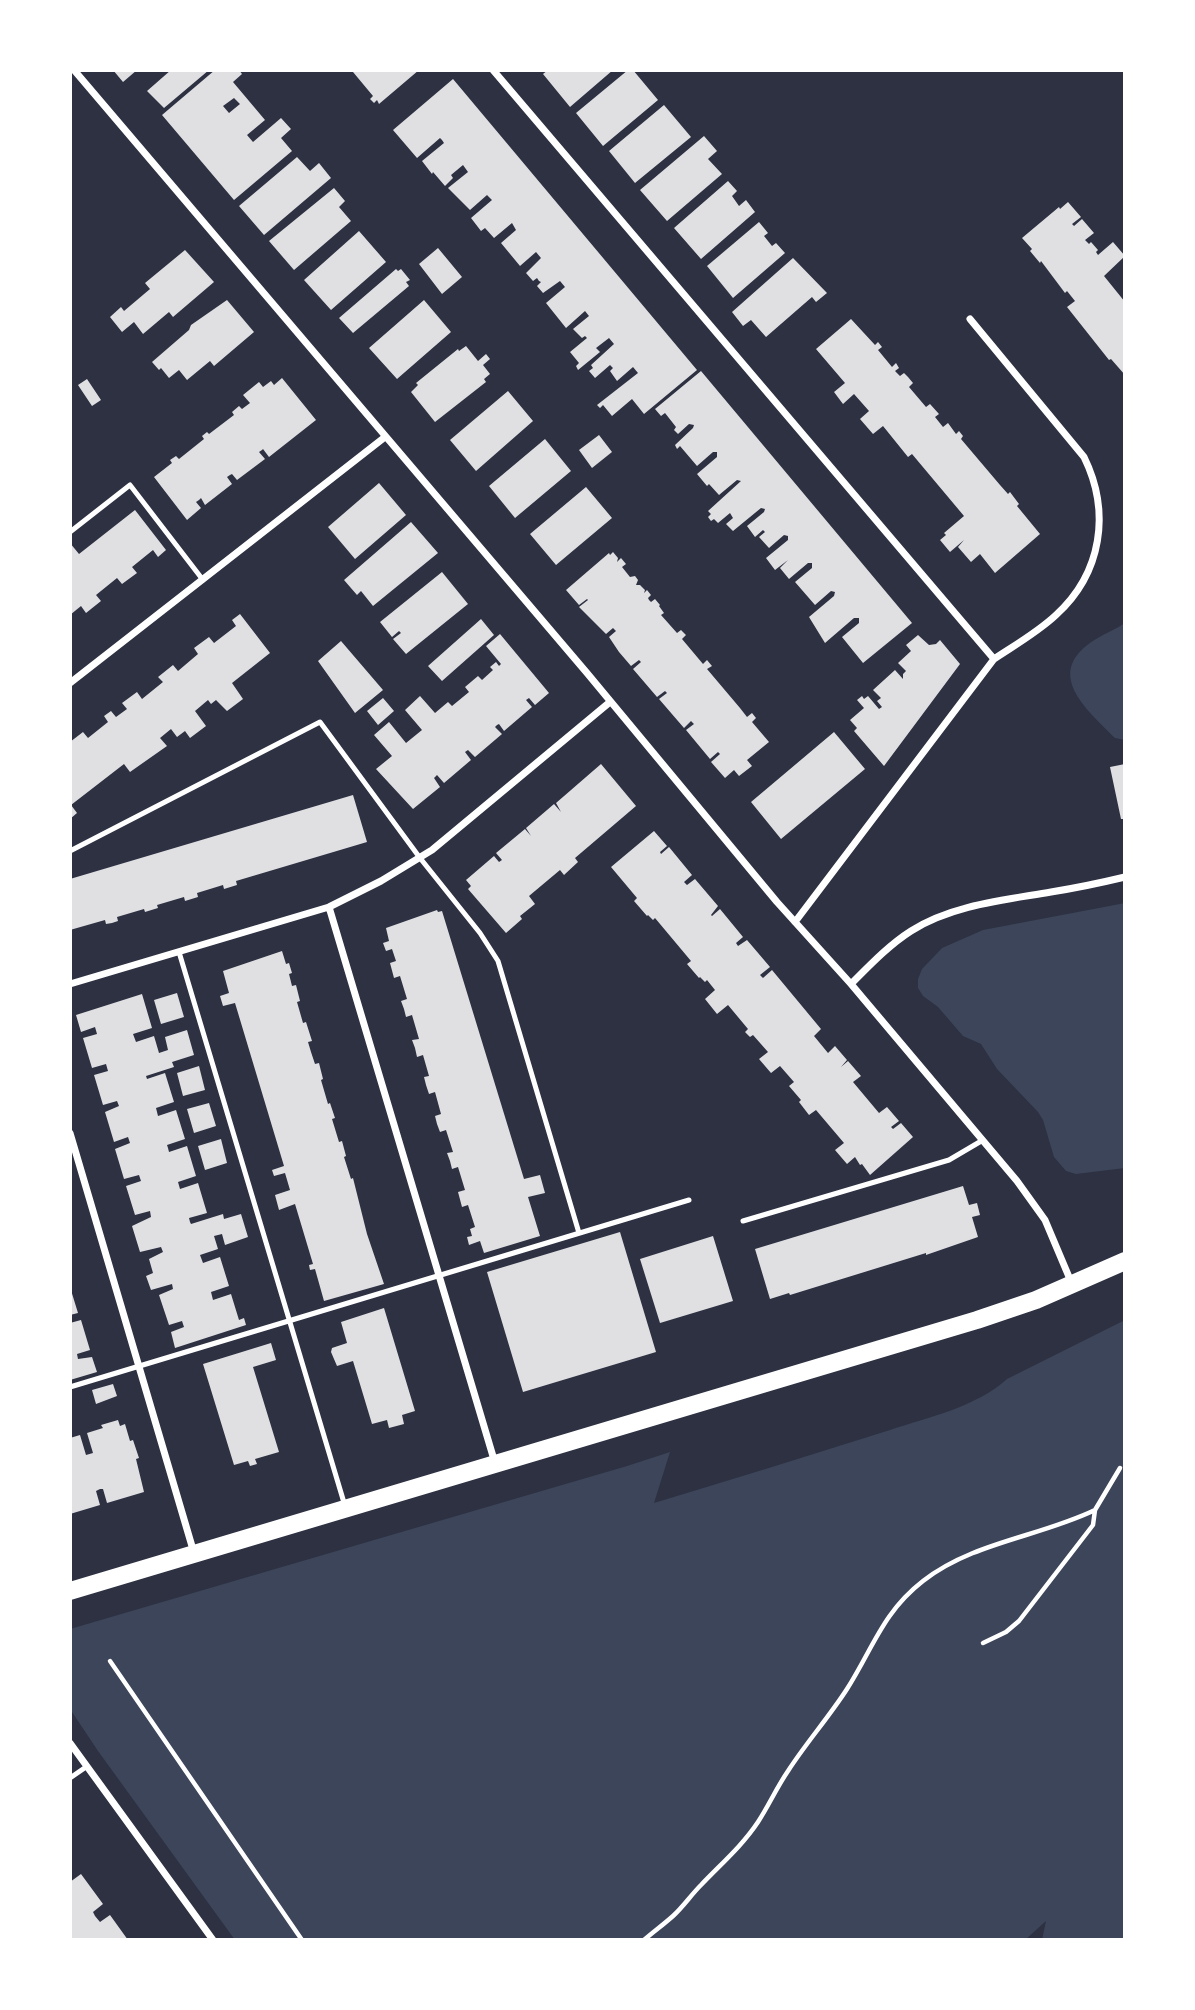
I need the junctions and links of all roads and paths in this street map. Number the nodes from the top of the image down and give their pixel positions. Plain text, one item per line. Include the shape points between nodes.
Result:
1 (74, 70) edge
2 (493, 70) edge
3 (970, 319) dead end
4 (385, 437) junction
5 (70, 532) edge
6 (203, 580) junction
7 (994, 659) junction
8 (70, 683) edge
9 (610, 702) junction
10 (70, 851) edge
11 (420, 858) junction
12 (1125, 877) edge
13 (328, 907) junction
14 (795, 922) junction
15 (179, 952) junction
16 (70, 984) edge
17 (851, 984) junction
18 (70, 1133) edge
19 (983, 1140) junction
20 (689, 1200) dead end
21 (743, 1221) dead end
22 (579, 1233) junction
23 (1125, 1261) edge
24 (438, 1276) junction
25 (1073, 1284) junction
26 (289, 1322) junction
27 (139, 1366) junction
28 (70, 1387) edge
29 (495, 1464) junction
30 (1120, 1468) dead end
31 (346, 1508) junction
32 (1095, 1510) junction
33 (194, 1553) junction
34 (70, 1591) edge
35 (983, 1643) dead end
36 (110, 1661) dead end
37 (70, 1743) edge
38 (86, 1767) junction
39 (70, 1778) edge
40 (213, 1940) edge
41 (302, 1940) edge
42 (643, 1940) edge

1 - 4 street
2 - 7 street
3 - 7 street via 1084,457 1093,475 1100,517 1094,560 1073,598 1034,633
4 - 6 street
4 - 9 street
5 - 6 lane via 130,485
6 - 8 street
7 - 14 street
9 - 11 street
9 - 14 street
10 - 11 lane via 320,722
11 - 13 street
11 - 22 lane via 498,961
12 - 17 street via 984,904 936,919 895,943
13 - 15 street
13 - 24 street
14 - 17 street
15 - 16 street
15 - 26 lane
17 - 19 street
18 - 27 street
19 - 21 lane via 949,1160
19 - 25 street via 1035,1203
20 - 22 lane
22 - 24 lane
23 - 25 main road
24 - 26 lane
24 - 29 street
25 - 29 main road via 986,1318
26 - 27 lane
26 - 31 lane
27 - 28 lane
27 - 33 street
29 - 31 main road
30 - 32 path
31 - 33 main road
32 - 35 path via 1093,1525 1019,1621
32 - 42 path via 966,1554 921,1582 877,1632 848,1687 738,1848 674,1915
33 - 34 main road
36 - 41 path
37 - 38 street
38 - 39 lane
38 - 40 street

